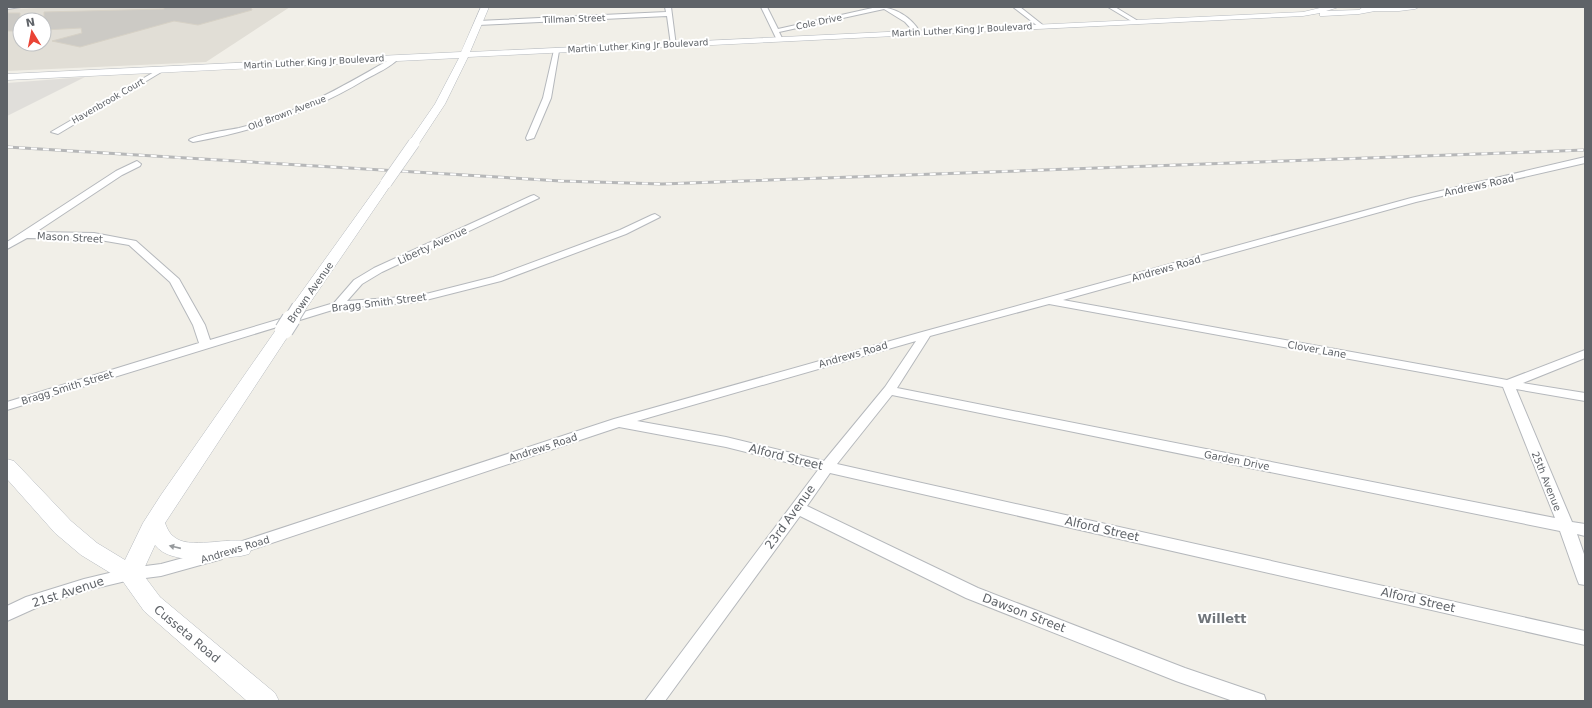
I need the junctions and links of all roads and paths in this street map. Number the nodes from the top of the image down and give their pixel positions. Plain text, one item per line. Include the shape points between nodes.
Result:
1 (18, 7) edge
2 (485, 7) edge
3 (668, 7) edge
4 (764, 7) edge
5 (885, 7) edge
6 (1016, 7) edge
7 (1111, 7) edge
8 (1313, 7) edge
9 (1321, 7) edge
10 (1335, 7) edge
11 (1359, 7) edge
12 (1390, 7) edge
13 (1415, 7) edge
14 (7, 8) edge
15 (1376, 8) junction
16 (1406, 8) edge
17 (670, 14) junction
18 (1269, 14) junction
19 (1281, 14) junction
20 (1259, 15) junction
21 (1135, 21) junction
22 (478, 23) junction
23 (1041, 26) junction
24 (917, 32) junction
25 (778, 35) junction
26 (674, 45) junction
27 (556, 51) junction
28 (465, 55) junction
29 (396, 58) junction
30 (161, 70) junction
31 (7, 77) edge
32 (55, 132) dead end
33 (530, 138) dead end
34 (193, 140) dead end
35 (1585, 160) edge
36 (137, 164) dead end
37 (1585, 168) edge
38 (1554, 169) junction
39 (534, 198) dead end
40 (655, 217) dead end
41 (24, 235) junction
42 (7, 246) edge
43 (1049, 300) junction
44 (338, 305) junction
45 (926, 334) junction
46 (206, 345) junction
47 (1585, 354) edge
48 (1508, 384) junction
49 (889, 390) junction
50 (1585, 397) edge
51 (7, 406) edge
52 (619, 422) junction
53 (7, 466) edge
54 (826, 467) junction
55 (798, 508) junction
56 (154, 523) junction
57 (1566, 526) junction
58 (1585, 530) edge
59 (241, 548) junction
60 (130, 574) junction
61 (1585, 579) edge
62 (7, 614) edge
63 (1585, 638) edge
64 (266, 701) edge
65 (654, 701) edge
66 (1258, 701) edge

1 - 14 street
2 - 22 main road, Brown Avenue
3 - 17 street
4 - 25 street
5 - 24 street via 905,19
5 - 25 street, Cole Drive
6 - 23 street
7 - 21 street
8 - 20 main road via 1307,10
9 - 19 main road, Martin Luther King Jr Boulevard
10 - 19 main road, Martin Luther King Jr Boulevard via 1310,13
11 - 15 main road, Martin Luther King Jr Boulevard
12 - 16 main road, Martin Luther King Jr Boulevard
13 - 16 main road, Martin Luther King Jr Boulevard
15 - 16 main road, Martin Luther King Jr Boulevard
15 - 18 main road, Martin Luther King Jr Boulevard via 1346,13
17 - 22 street, Tillman Street
17 - 26 street
18 - 19 main road, Martin Luther King Jr Boulevard
18 - 20 main road, Martin Luther King Jr Boulevard
20 - 21 main road, Martin Luther King Jr Boulevard
21 - 23 main road, Martin Luther King Jr Boulevard
22 - 28 main road, Brown Avenue
23 - 24 main road, Martin Luther King Jr Boulevard
24 - 25 main road, Martin Luther King Jr Boulevard
25 - 26 main road, Martin Luther King Jr Boulevard
26 - 27 main road, Martin Luther King Jr Boulevard
27 - 28 main road, Martin Luther King Jr Boulevard
27 - 33 street via 547,98
28 - 29 main road, Martin Luther King Jr Boulevard
28 - 56 main road, Brown Avenue, bridge via 440,104
29 - 30 main road, Martin Luther King Jr Boulevard
29 - 34 street, Old Brown Avenue via 334,94 304,108 243,130
30 - 31 main road, Martin Luther King Jr Boulevard
30 - 32 street, Havenbrook Court
35 - 38 street, Andrews Road
36 - 41 street
37 - 38 street
38 - 43 street, Andrews Road via 1414,200
39 - 44 street, Liberty Avenue via 378,270 358,282
40 - 44 street, Bragg Smith Street via 623,232 497,279 418,299
41 - 42 street
41 - 46 street, Mason Street via 94,236 132,243 175,281 199,325
43 - 45 street, Andrews Road
43 - 48 street, Clover Lane
44 - 46 street, Bragg Smith Street
45 - 49 street, 23rd Avenue
45 - 52 street, Andrews Road
46 - 51 street, Bragg Smith Street
47 - 48 street
48 - 50 street, Clover Lane
48 - 57 street, 25th Avenue
49 - 54 street, 23rd Avenue
49 - 57 street, Garden Drive
52 - 54 street, Alford Street via 726,442
52 - 59 street, Andrews Road
53 - 60 main road, Cusseta Road via 63,527 89,549
54 - 55 street, 23rd Avenue
54 - 63 street, Alford Street
55 - 65 street, 23rd Avenue
55 - 66 street, Dawson Street via 972,593 1182,675
59 -> 56 main road via 196,551 168,546
56 - 60 main road, Brown Avenue
57 - 58 street, Garden Drive
57 - 61 street, 25th Avenue
59 - 60 street, Andrews Road via 161,570
60 - 62 street, 21st Avenue via 84,585 32,602
60 - 64 main road, Cusseta Road via 152,604

